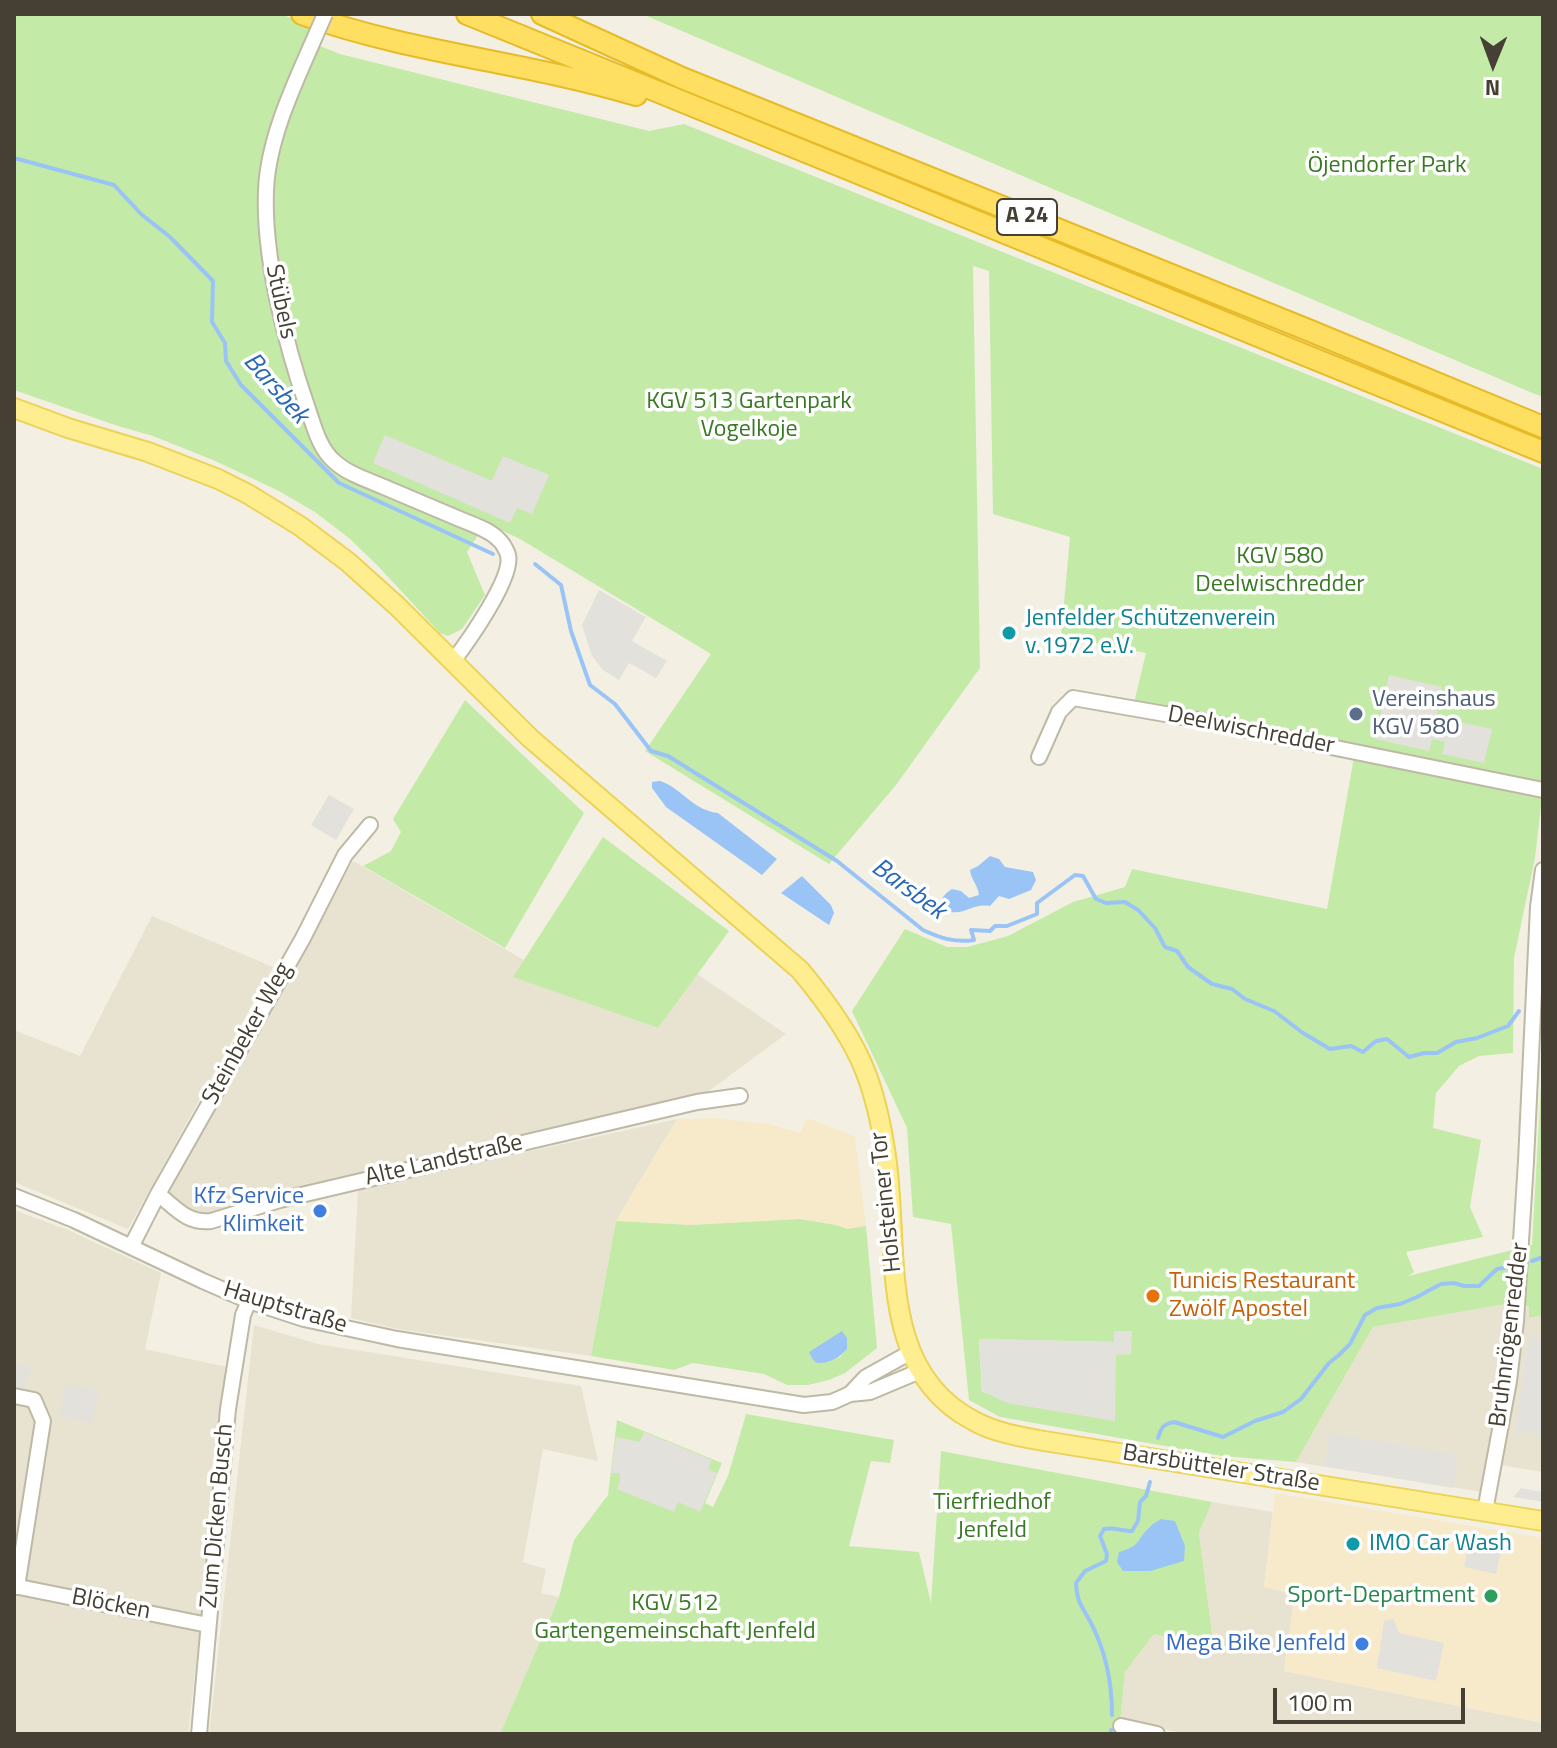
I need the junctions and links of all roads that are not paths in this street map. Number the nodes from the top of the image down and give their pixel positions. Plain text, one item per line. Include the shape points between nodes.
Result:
1 (302, 14) edge
2 (325, 14) edge
3 (467, 14) edge
4 (542, 14) edge
5 (750, 129) junction
6 (14, 408) edge
7 (1543, 427) edge
8 (1543, 452) edge
9 (453, 661) junction
10 (1039, 757) dead end
11 (1543, 790) edge
12 (370, 825) dead end
13 (1543, 870) edge
14 (740, 1096) dead end
15 (158, 1194) junction
16 (14, 1196) edge
17 (131, 1247) junction
18 (249, 1301) junction
19 (911, 1352) junction
20 (920, 1371) junction
21 (850, 1394) junction
22 (14, 1396) edge
23 (1485, 1511) junction
24 (1543, 1521) edge
25 (16, 1586) edge
26 (208, 1625) junction
27 (1121, 1726) dead end
28 (199, 1734) edge
29 (1157, 1734) edge

1 - 5 highway, A 24 via 414,46 592,83
2 - 9 street, Stübels, bridge via 272,149 266,189 275,288 303,396 316,433 335,462 480,527 499,540 509,557 506,575
3 - 5 highway, A 24
4 - 7 highway, A 24 via 682,78
5 - 8 highway, A 24
6 - 9 main road, Holsteiner Tor via 168,459 248,494 348,562
9 - 19 main road, Holsteiner Tor via 530,738 788,959 833,1013 865,1071 878,1121 898,1297
10 - 11 street, Deelwischredder via 1059,712 1073,698
12 - 15 street, Steinbeker Weg via 345,855
13 - 23 street, Bruhnrögenredder via 1516,1321
14 - 15 street, Alte Landstraße via 280,1200 211,1221 189,1219
15 - 17 street, Steinbeker Weg
16 - 17 street, Hauptstraße
17 - 18 street, Hauptstraße
18 - 21 street, Hauptstraße via 397,1339 804,1405
18 - 26 street, Zum Dicken Busch via 228,1409
19 - 20 main road, Barsbütteler Straße
19 - 21 street via 866,1377
20 - 21 street via 870,1392
20 - 23 main road, Barsbütteler Straße via 960,1413 1014,1435
22 - 25 street via 34,1400 43,1421
23 - 24 main road, Barsbütteler Straße
25 - 26 street, Blöcken
26 - 28 street, Zum Dicken Busch
27 - 29 street

